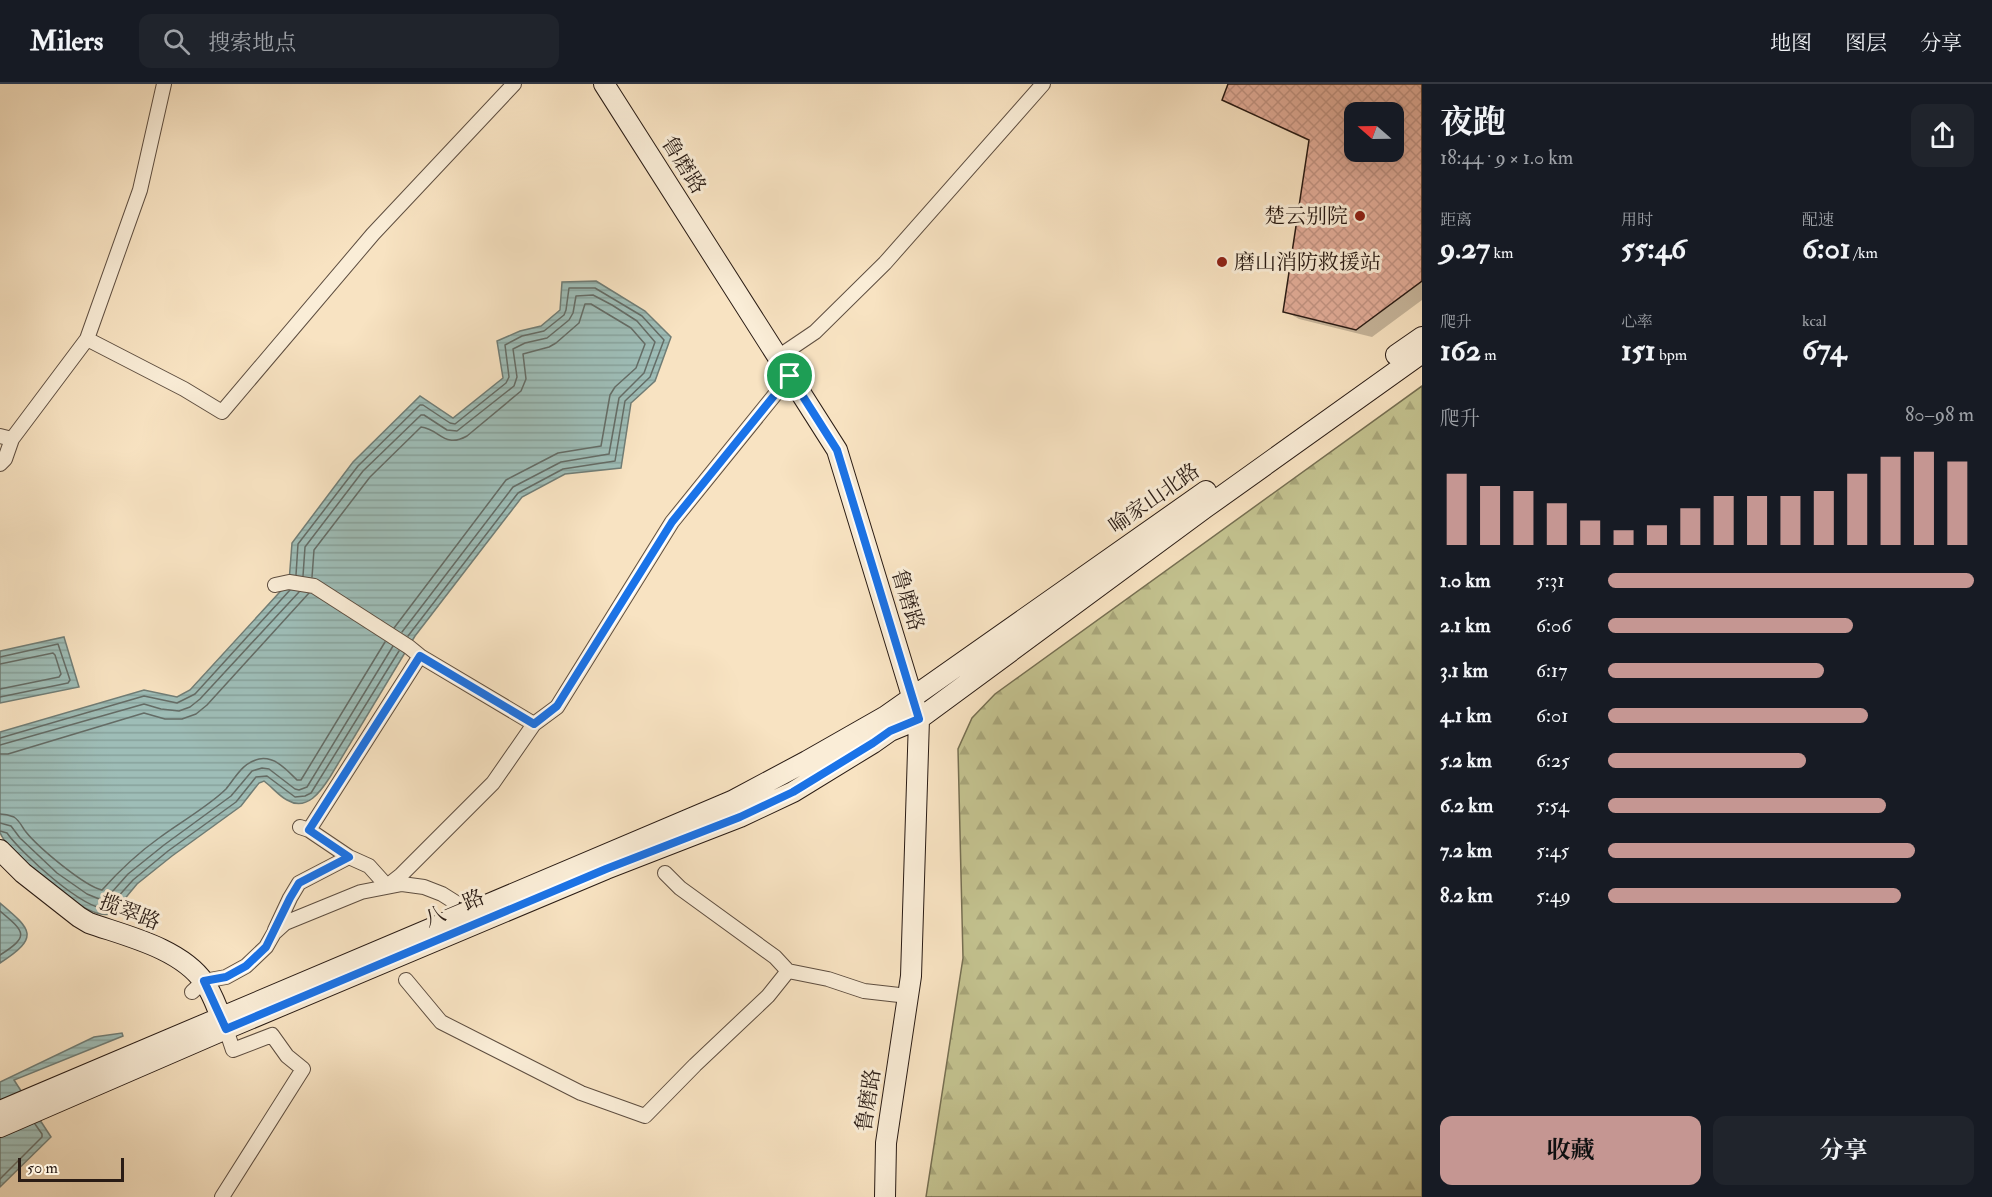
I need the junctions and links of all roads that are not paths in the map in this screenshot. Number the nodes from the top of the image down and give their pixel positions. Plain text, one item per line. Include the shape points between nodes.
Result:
1 (164, 84) edge
2 (514, 84) edge
3 (604, 84) edge
4 (1043, 84) edge
5 (1422, 337) edge
6 (87, 339) junction
7 (1422, 353) edge
8 (778, 357) junction
9 (790, 376) junction
10 (6, 438) edge
11 (0, 464) edge
12 (275, 585) dead end
13 (420, 656) junction
14 (912, 696) junction
15 (919, 719) junction
16 (534, 724) junction
17 (0, 850) edge
18 (349, 857) junction
19 (665, 873) dead end
20 (387, 886) junction
21 (470, 911) junction
22 (274, 933) junction
23 (788, 971) junction
24 (406, 980) dead end
25 (198, 987) junction
26 (908, 996) junction
27 (223, 1023) junction
28 (194, 1036) junction
29 (0, 1111) edge
30 (0, 1127) edge
31 (222, 1197) edge
32 (885, 1197) edge

1 - 6 street via 140,190
2 - 6 street via 373,234 222,412
3 - 8 main road, 鲁磨路
4 - 8 street via 885,262 815,332
5 - 14 main road, 喻家山北路
6 - 10 street
7 - 15 main road, 喻家山北路
8 - 9 main road, 鲁磨路
9 - 14 main road, 鲁磨路 via 837,450
9 - 16 street via 672,522 557,706
10 - 11 street via 5,459
12 - 13 street via 289,582 314,586
13 - 16 street
13 - 18 street via 304,828
14 - 15 main road, 鲁磨路
14 - 21 main road, 八一路 via 863,729 732,801
15 - 26 main road, 鲁磨路
15 - 27 main road, 八一路 via 890,731 793,792 740,817
16 - 20 street via 493,783
17 - 25 main road, 揽翠路 via 79,917 158,948 182,962
18 - 20 street via 369,866
18 - 22 street via 299,883
19 - 23 street
20 - 21 street via 424,888
20 - 22 street via 328,905 285,923
21 - 27 main road, 八一路
22 - 25 street via 246,966
23 - 24 street via 768,996 645,1116 581,1093 441,1022
23 - 26 street via 864,991
25 - 27 main road, 揽翠路 via 215,1003
26 - 32 main road, 鲁磨路 via 886,1143
27 - 28 main road, 八一路
27 - 31 street via 233,1050 272,1035 287,1056 303,1069
28 - 29 main road, 八一路
28 - 30 main road, 八一路

